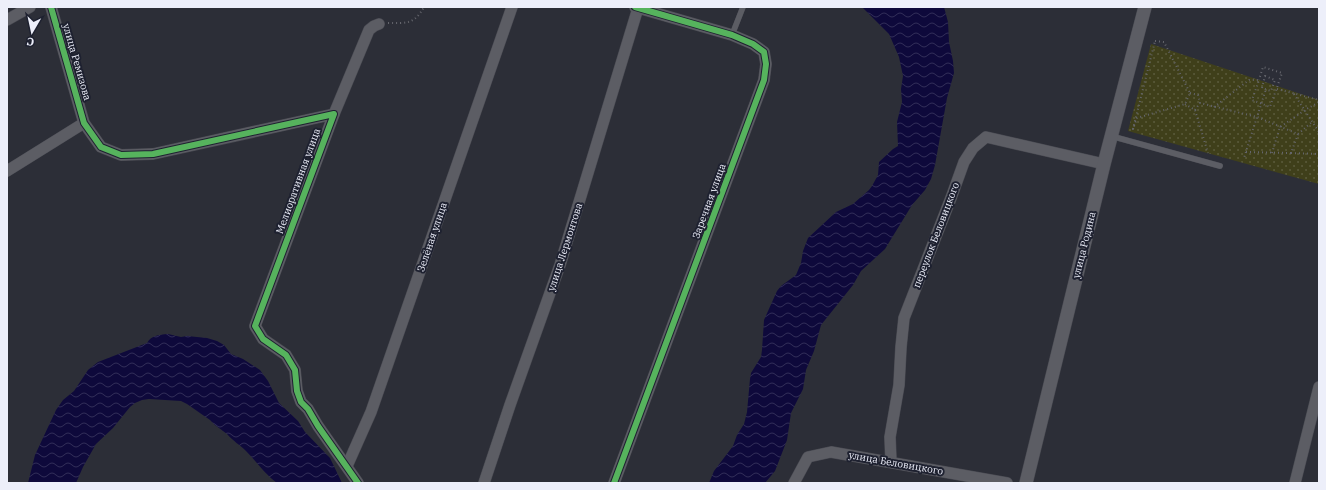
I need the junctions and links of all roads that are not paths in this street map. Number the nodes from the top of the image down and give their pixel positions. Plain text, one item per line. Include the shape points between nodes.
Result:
1 (30, 7) edge
2 (51, 7) edge
3 (512, 7) edge
4 (742, 7) edge
5 (1145, 7) edge
6 (636, 8) edge
7 (7, 20) edge
8 (379, 24) road end
9 (732, 35) junction
10 (334, 114) junction
11 (84, 122) junction
12 (1111, 136) junction
13 (1104, 164) junction
14 (1220, 166) dead end
15 (7, 171) edge
16 (1319, 387) edge
17 (891, 462) junction
18 (347, 466) junction
19 (358, 483) edge
20 (484, 483) edge
21 (614, 483) edge
22 (794, 483) edge
23 (1008, 483) edge
24 (1026, 483) edge
25 (1295, 483) edge

1 - 7 street
2 - 11 street, улица Ремизова
3 - 18 street, Зелёная улица via 371,412
4 - 9 lane
5 - 12 street, улица Родина
6 - 9 street, Заречная улица
6 - 20 street, улица Лермонтова via 560,264
8 - 10 street, Мелиоративная улица via 368,30
9 - 21 street, Заречная улица via 764,52 764,80
10 - 11 street, Мелиоративная улица via 153,154 121,155 100,147
10 - 18 street, Мелиоративная улица via 255,326 262,339 286,355 295,370 301,402
11 - 15 street
12 - 13 street, улица Родина
12 - 14 lane
13 - 17 street, переулок Беловицкого via 986,137 973,148 964,162 904,318 899,385 890,437
13 - 24 street, улица Родина
16 - 25 street
17 - 22 street, улица Беловицкого via 830,452 808,457
17 - 23 street, улица Беловицкого
18 - 19 street, Мелиоративная улица

